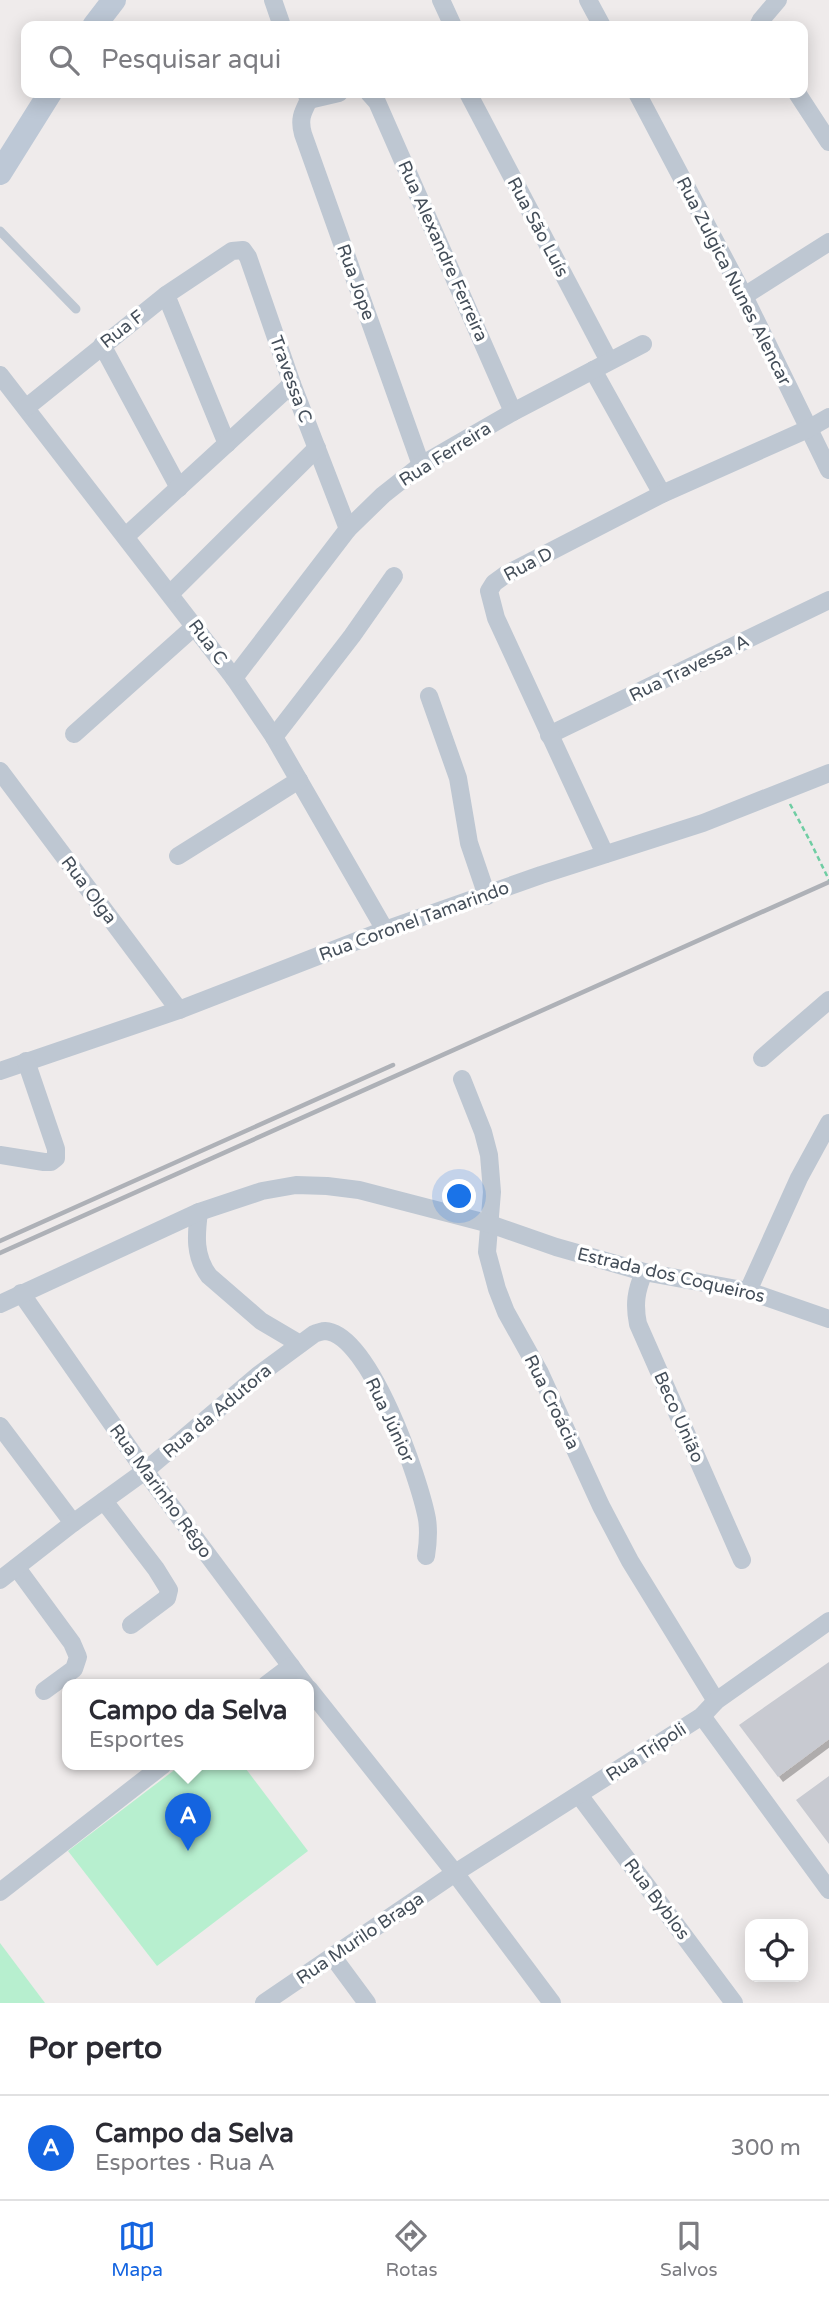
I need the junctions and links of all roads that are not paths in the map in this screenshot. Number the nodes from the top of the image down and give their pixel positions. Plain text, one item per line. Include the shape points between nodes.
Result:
1 (114, 0) edge
2 (273, 0) edge
3 (441, 0) edge
4 (588, 0) edge
5 (778, 0) edge
6 (98, 21) edge
7 (280, 21) edge
8 (451, 21) edge
9 (599, 21) edge
10 (760, 21) edge
11 (47, 98) edge
12 (306, 98) edge
13 (373, 98) edge
14 (470, 98) edge
15 (640, 98) edge
16 (800, 98) edge
17 (829, 142) edge
18 (0, 173) edge
19 (0, 231) edge
20 (829, 242) edge
21 (222, 257) joint
22 (166, 295) junction
23 (744, 296) junction
24 (76, 309) dead end
25 (643, 344) dead end
26 (102, 345) junction
27 (601, 365) junction
28 (0, 375) edge
29 (292, 384) junction
30 (27, 407) junction
31 (513, 412) junction
32 (829, 417) edge
33 (808, 429) junction
34 (227, 444) junction
35 (317, 448) junction
36 (421, 465) junction
37 (829, 470) edge
38 (179, 488) junction
39 (662, 494) junction
40 (348, 529) junction
41 (126, 536) junction
42 (394, 576) dead end
43 (170, 594) junction
44 (829, 600) edge
45 (195, 626) junction
46 (234, 678) junction
47 (429, 696) dead end
48 (74, 734) dead end
49 (549, 735) junction
50 (274, 737) junction
51 (0, 771) edge
52 (829, 772) edge
53 (299, 780) junction
54 (605, 854) junction
55 (178, 856) dead end
56 (488, 896) junction
57 (385, 930) junction
58 (829, 1000) edge
59 (179, 1010) junction
60 (762, 1058) dead end
61 (26, 1061) junction
62 (1, 1069) edge
63 (462, 1079) dead end
64 (829, 1124) edge
65 (0, 1155) edge
66 (200, 1212) junction
67 (490, 1224) junction
68 (644, 1272) junction
69 (748, 1291) junction
70 (21, 1293) junction
71 (0, 1304) edge
72 (829, 1319) edge
73 (300, 1344) junction
74 (0, 1426) edge
75 (145, 1471) junction
76 (103, 1501) junction
77 (73, 1522) junction
78 (426, 1556) dead end
79 (741, 1560) dead end
80 (16, 1568) junction
81 (0, 1580) edge
82 (828, 1624) edge
83 (131, 1625) dead end
84 (291, 1666) junction
85 (275, 1679) edge
86 (301, 1679) edge
87 (44, 1691) dead end
88 (314, 1696) edge
89 (716, 1701) junction
90 (702, 1716) junction
91 (157, 1770) edge
92 (579, 1795) junction
93 (455, 1873) junction
94 (829, 1890) edge
95 (0, 1892) edge
96 (333, 1958) junction
97 (264, 2003) edge
98 (367, 2003) edge
99 (552, 2003) edge
100 (734, 2003) edge

1 - 6 street
2 - 7 street
3 - 8 street
4 - 9 street
5 - 10 street
11 - 18 street
12 - 36 street, Rua Jope via 300,123 303,134
13 - 31 street, Rua Alexandre Ferreira
14 - 27 street, Rua São Luís
15 - 23 street, Rua Zulgica Nunes Alencar
16 - 17 street
19 - 24 lane
20 - 23 street
21 - 22 street, Rua F
21 - 29 street, Travessa C via 236,249 248,257
22 - 26 street, Rua F
22 - 34 street
23 - 33 street, Rua Zulgica Nunes Alencar
25 - 27 street, Rua Ferreira
26 - 30 street, Rua F
26 - 38 street
27 - 31 street, Rua Ferreira
27 - 39 street, Rua São Luís
28 - 30 street, Rua C
29 - 34 street
29 - 35 street, Travessa C
30 - 41 street, Rua C
31 - 36 street, Rua Ferreira
32 - 33 street, Rua D
33 - 37 street, Rua Zulgica Nunes Alencar
33 - 39 street, Rua D
34 - 38 street
35 - 40 street, Travessa C
35 - 43 street
36 - 40 street, Rua Ferreira
38 - 41 street
39 - 49 street, Rua D via 505,575 489,592 496,618
40 - 46 street, Rua Ferreira
41 - 43 street, Rua C
42 - 50 street
43 - 45 street, Rua C
44 - 49 street, Rua Travessa A
45 - 46 street, Rua C
45 - 48 street
46 - 50 street, Rua C
47 - 56 street via 458,778 469,843
49 - 54 street, Rua D
50 - 53 street, Rua C
51 - 59 street, Rua Olga
52 - 54 street, Rua Coronel Tamarindo via 704,823
53 - 55 street
53 - 57 street, Rua C
54 - 56 street, Rua Coronel Tamarindo
56 - 57 street, Rua Coronel Tamarindo
57 - 59 street, Rua Coronel Tamarindo
58 - 60 street
59 - 61 street, Rua Coronel Tamarindo
61 - 62 street, Rua Coronel Tamarindo
61 - 65 street via 57,1155 51,1162
63 - 67 street, Rua Croácia via 489,1155
64 - 69 street
66 - 67 street, Estrada dos Coqueiros via 262,1191 327,1186
66 - 70 street, Estrada dos Coqueiros
66 - 73 street via 196,1242 203,1269 261,1321
67 - 68 street, Estrada dos Coqueiros
67 - 89 street, Rua Croácia via 487,1252 506,1312 630,1561
68 - 69 street, Estrada dos Coqueiros
68 - 79 street, Beco União via 636,1292 638,1324
69 - 72 street, Estrada dos Coqueiros
70 - 71 street, Estrada dos Coqueiros
70 - 75 street, Rua Marinho Rêgo
73 - 75 street, Rua da Adutora
73 - 78 street, Rua Júnior via 324,1331 338,1336 375,1382 405,1442 421,1495 429,1536
74 - 77 street
75 - 76 street, Rua da Adutora
75 - 84 street, Rua Marinho Rêgo
76 - 77 street, Rua da Adutora
76 - 83 street via 169,1590 167,1598
77 - 80 street, Rua da Adutora
80 - 81 street, Rua da Adutora
80 - 87 street via 78,1657 74,1669
82 - 89 street, Rua Trípoli
84 - 85 street
84 - 86 street, Rua Marinho Rêgo
88 - 93 street, Rua Marinho Rêgo
89 - 90 street, Rua Trípoli
90 - 92 street, Rua Trípoli
90 - 94 street
91 - 95 street
92 - 93 street, Rua Trípoli
92 - 100 street, Rua Byblos
93 - 96 street, Rua Murilo Braga
93 - 99 street, Rua Marinho Rêgo
96 - 97 street, Rua Murilo Braga
96 - 98 street

